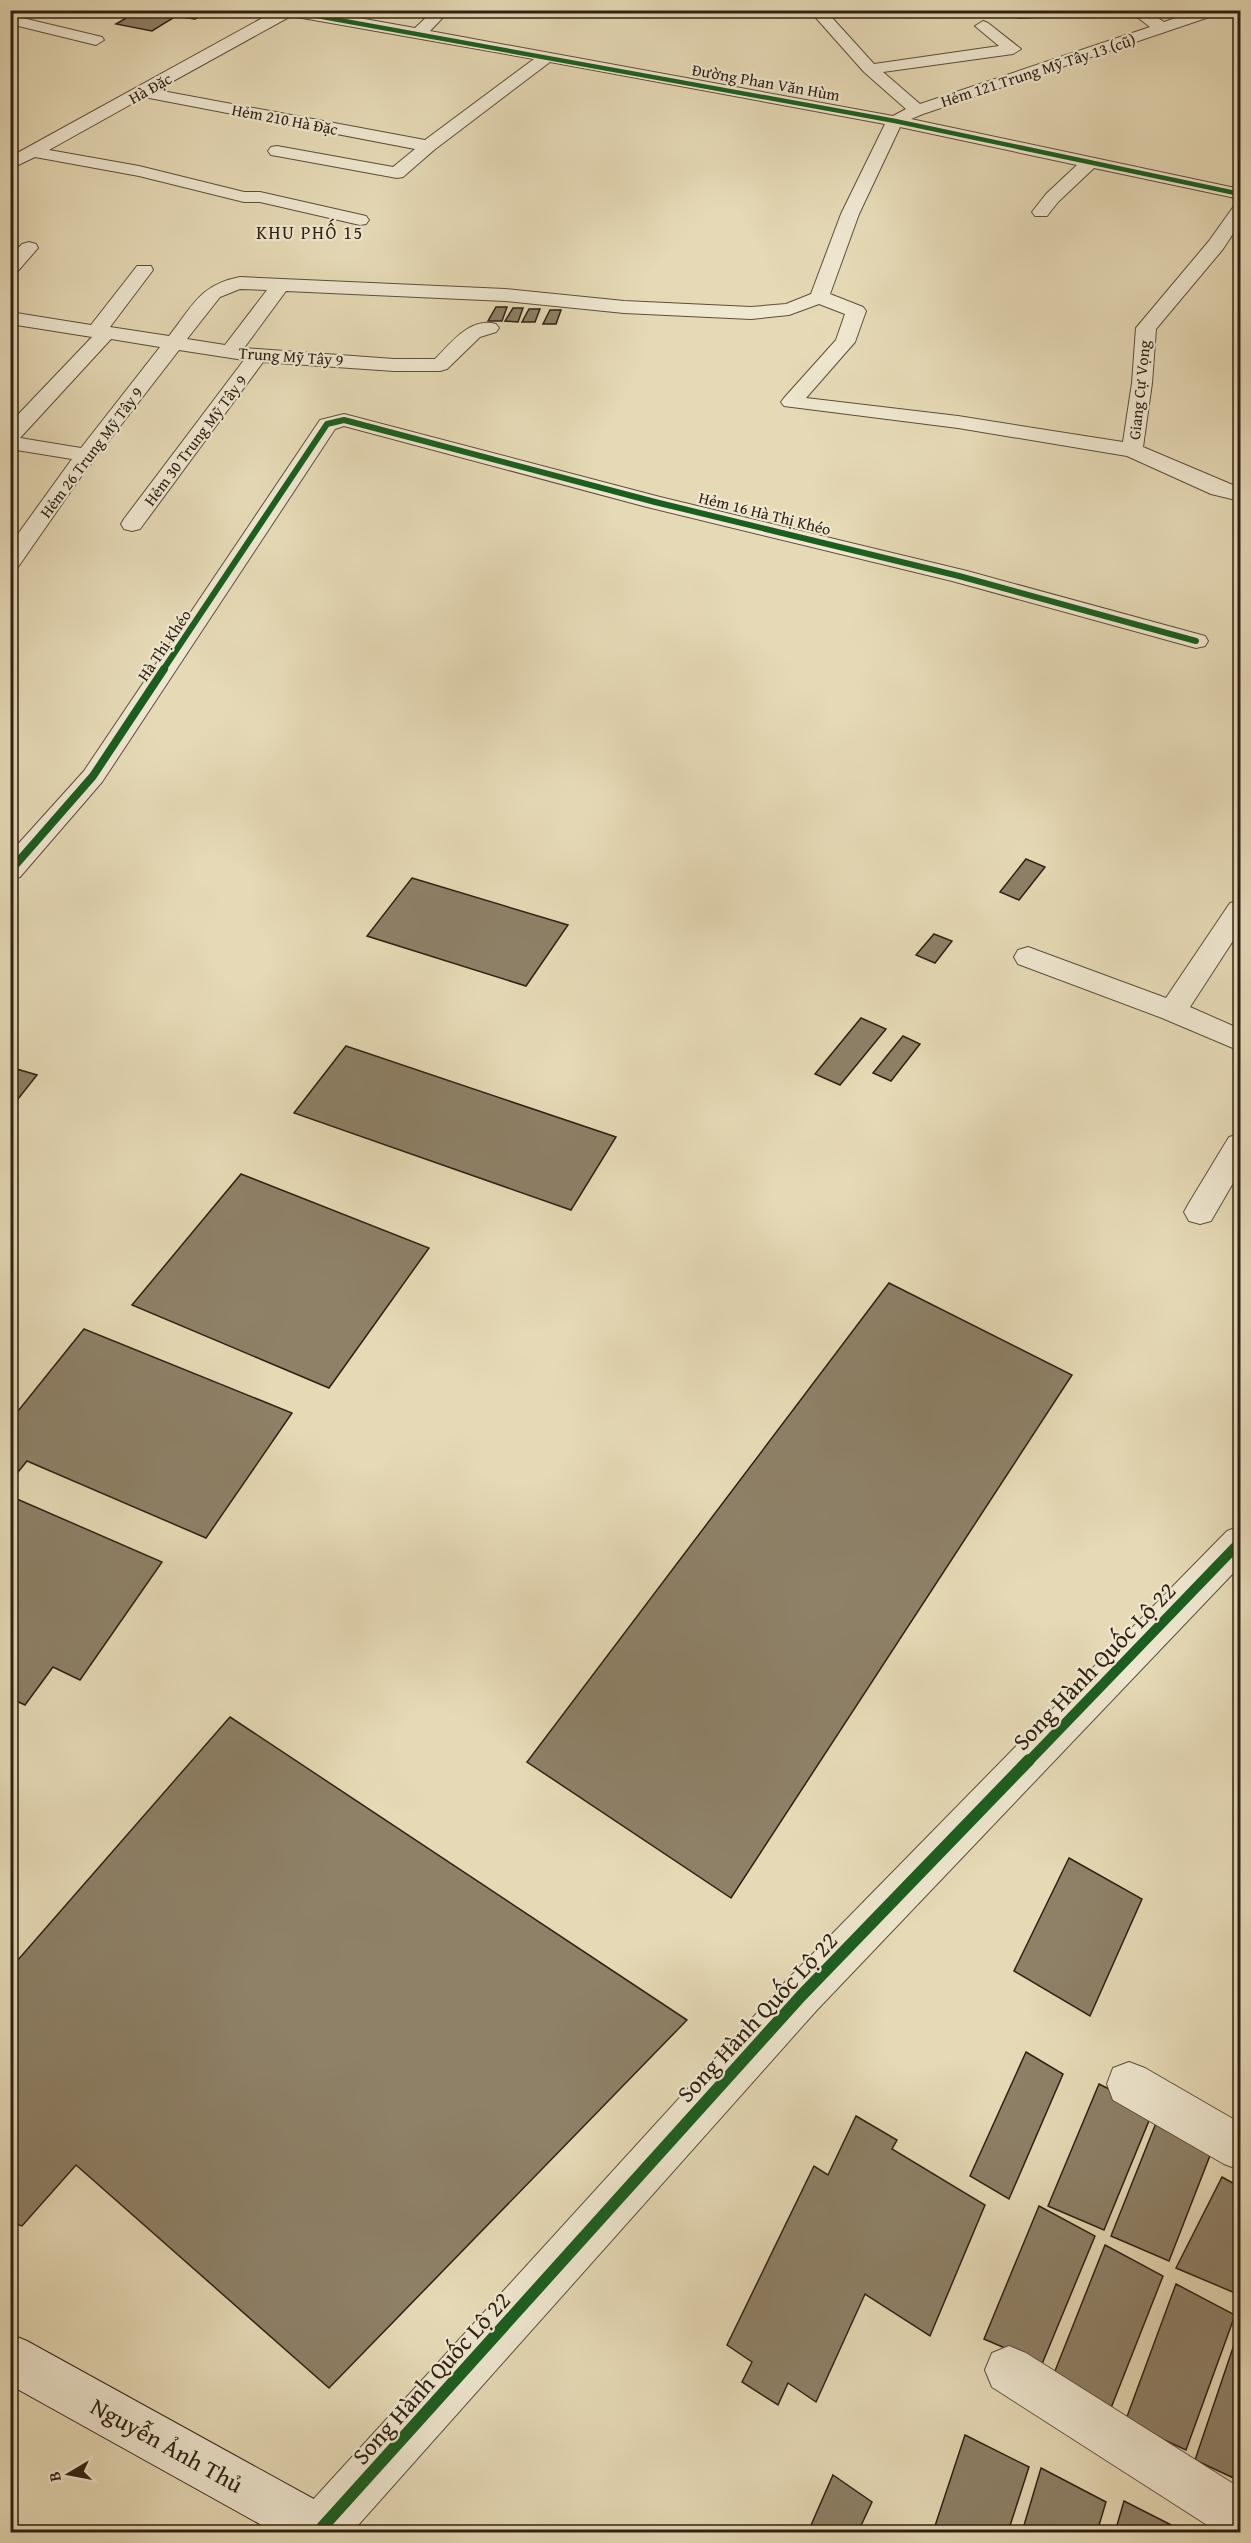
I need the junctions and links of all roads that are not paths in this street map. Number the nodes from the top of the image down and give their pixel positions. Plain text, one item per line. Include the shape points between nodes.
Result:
1 (443, 10) edge
2 (816, 10) edge
3 (1075, 10) edge
4 (1135, 10) edge
5 (1216, 10) edge
6 (286, 11) edge
7 (1019, 13) dead end
8 (10, 19) edge
9 (983, 26) dead end
10 (1164, 29) junction
11 (418, 33) junction
12 (96, 40) dead end
13 (547, 57) junction
14 (870, 69) junction
15 (142, 92) junction
16 (917, 110) junction
17 (895, 121) junction
18 (428, 146) junction
19 (277, 151) dead end
20 (33, 152) junction
21 (1089, 163) junction
22 (10, 164) edge
23 (1240, 194) edge
24 (1240, 210) edge
25 (1041, 212) dead end
26 (360, 220) dead end
27 (29, 248) dead end
28 (10, 268) edge
29 (144, 270) dead end
30 (281, 285) junction
31 (819, 297) junction
32 (10, 318) edge
33 (489, 328) dead end
34 (102, 331) junction
35 (174, 343) junction
36 (231, 351) junction
37 (257, 356) junction
38 (327, 424) joint
39 (10, 436) edge
40 (10, 443) edge
41 (1132, 450) junction
42 (86, 455) junction
43 (1240, 495) edge
44 (132, 524) dead end
45 (14, 550) edge
46 (1196, 641) dead end
47 (10, 871) edge
48 (1240, 909) edge
49 (1028, 957) dead end
50 (1172, 1011) junction
51 (1240, 1041) edge
52 (1240, 1145) edge
53 (1200, 1212) dead end
54 (1240, 1542) edge
55 (1129, 2084) dead end
56 (1240, 2148) edge
57 (10, 2358) edge
58 (1009, 2370) dead end
59 (1240, 2517) edge
60 (320, 2532) edge

1 - 11 street
2 - 14 street
3 - 7 street
4 - 10 street
5 - 10 street, Hẻm 121 Trung Mỹ Tây 13 (cũ)
6 - 11 street, Đường Phan Văn Hùm
6 - 15 street, Hà Đặc
8 - 12 street
9 - 14 street via 1012,50
10 - 16 street, Hẻm 121 Trung Mỹ Tây 13 (cũ)
11 - 13 street, Đường Phan Văn Hùm
13 - 17 street, Đường Phan Văn Hùm
13 - 18 street
14 - 16 street
15 - 18 street, Hẻm 210 Hà Đặc
15 - 20 street, Hà Đặc
16 - 17 street, Hẻm 121 Trung Mỹ Tây 13 (cũ)
17 - 21 street, Đường Phan Văn Hùm
17 - 31 street via 850,214
18 - 19 street, Hẻm 210 Hà Đặc via 397,173
20 - 22 street, Hà Đặc
20 - 26 street
21 - 23 street, Đường Phan Văn Hùm
21 - 25 street
24 - 41 street, Giang Cự Vọng via 1216,245 1146,328
27 - 28 street
29 - 34 street
30 - 31 street, Hẻm 26 Trung Mỹ Tây 9 via 505,295 624,308 751,313 789,309
30 - 35 street, Hẻm 26 Trung Mỹ Tây 9 via 225,286 213,293
30 - 36 street
31 - 41 street via 855,310 845,342 790,402 958,422
32 - 34 street, Trung Mỹ Tây 9
33 - 37 street, Trung Mỹ Tây 9 via 473,333 440,365 412,367 292,355
34 - 35 street, Trung Mỹ Tây 9
34 - 39 street
35 - 36 street, Trung Mỹ Tây 9
35 - 42 street, Hẻm 26 Trung Mỹ Tây 9
36 - 37 street, Trung Mỹ Tây 9
37 - 44 street, Hẻm 30 Trung Mỹ Tây 9
38 - 46 street, Hẻm 16 Hà Thị Khéo via 344,420 362,423
38 - 47 street, Hà Thị Khéo via 93,777
40 - 42 street
41 - 43 street, Giang Cự Vọng
42 - 45 street, Hẻm 26 Trung Mỹ Tây 9
48 - 50 street
49 - 50 street
50 - 51 street
52 - 53 street
54 - 60 street, Song Hành Quốc Lộ 22 via 801,1996
55 - 56 street
57 - 60 street, Nguyễn Ảnh Thủ
58 - 59 street

